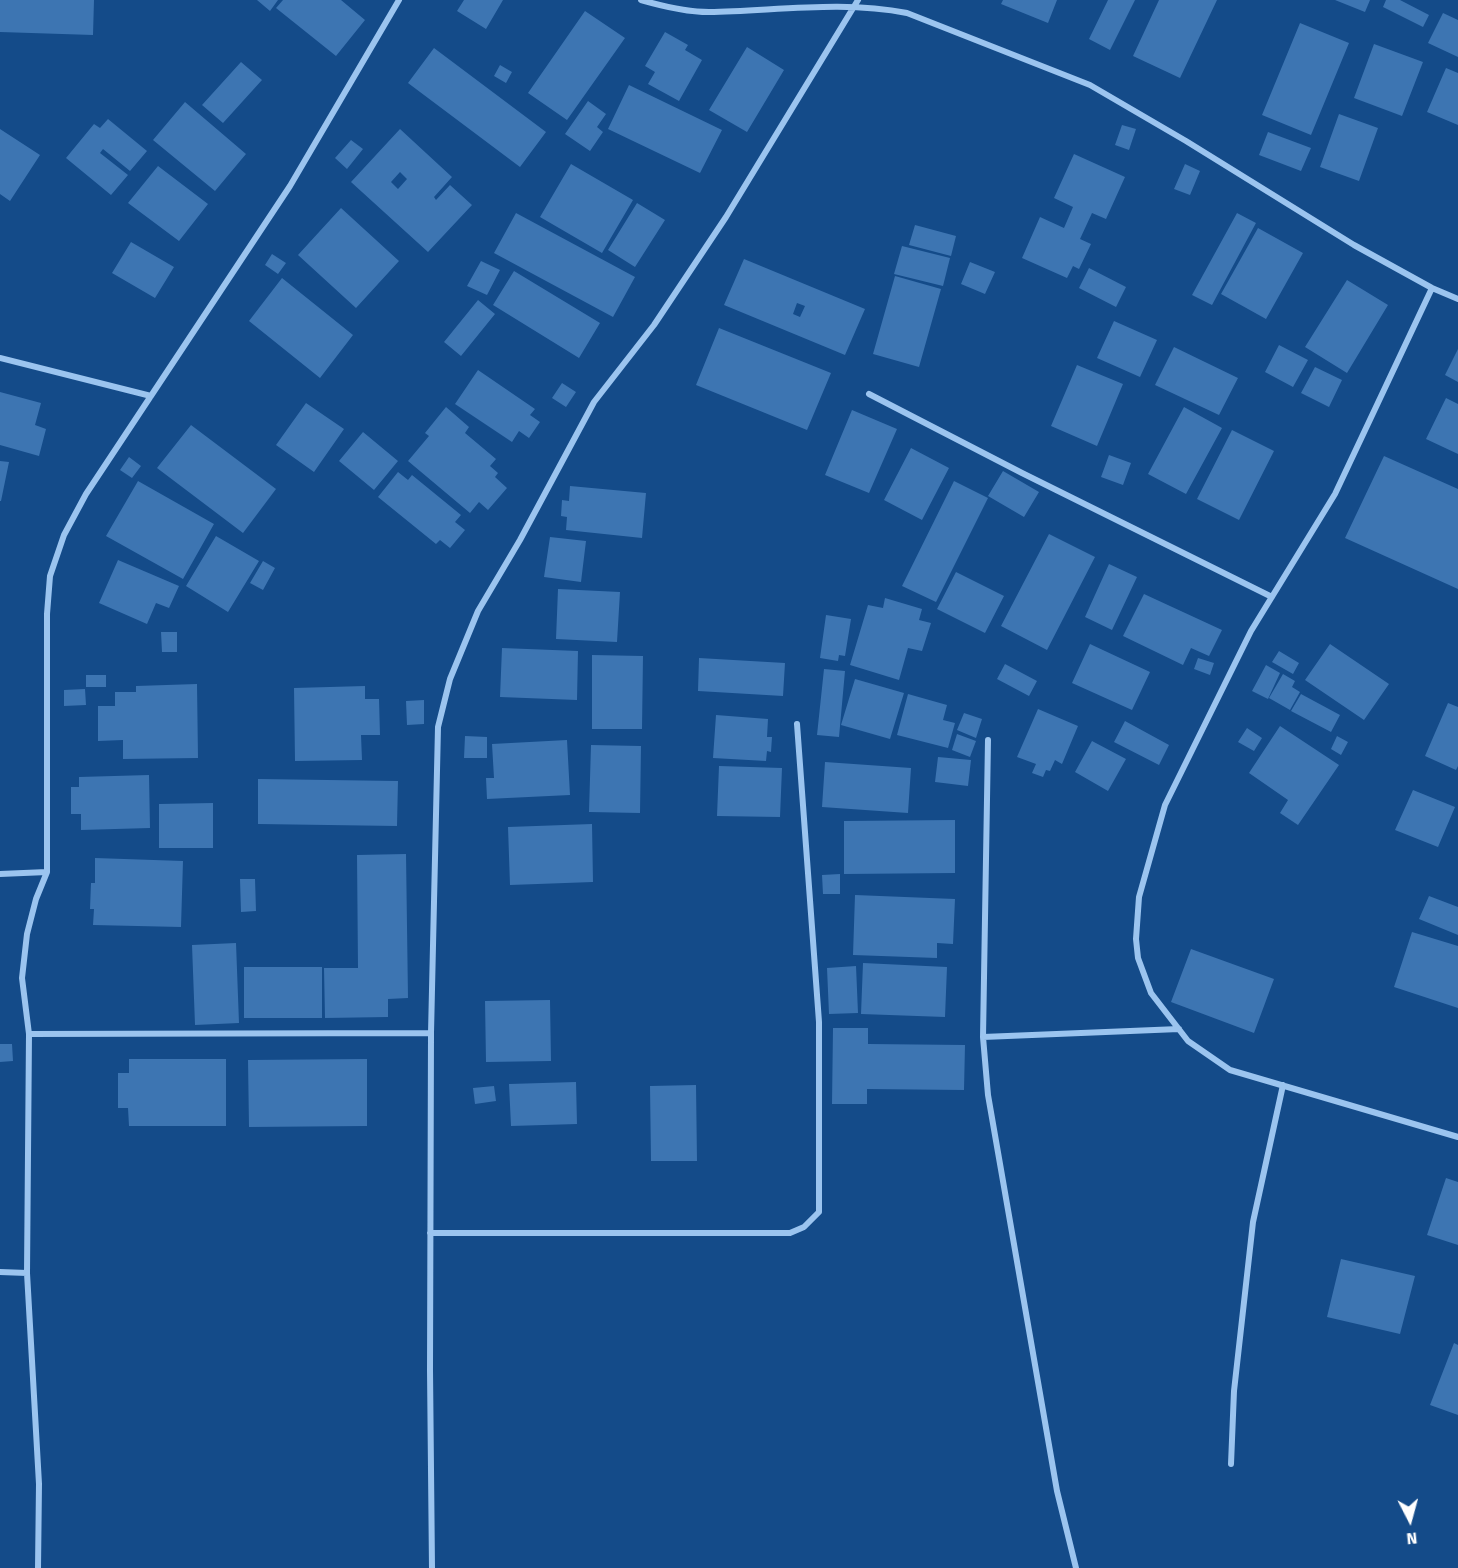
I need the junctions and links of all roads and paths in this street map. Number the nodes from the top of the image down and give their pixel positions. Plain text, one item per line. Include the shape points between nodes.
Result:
1 (399, 0) edge
2 (641, 0) edge
3 (857, 2) edge
4 (1432, 288) junction
5 (1458, 299) edge
6 (0, 358) edge
7 (869, 394) dead end
8 (151, 396) junction
9 (1272, 597) junction
10 (797, 724) dead end
11 (988, 740) dead end
12 (47, 872) junction
13 (0, 874) edge
14 (1179, 1029) junction
15 (431, 1033) junction
16 (29, 1034) junction
17 (983, 1037) junction
18 (1283, 1085) junction
19 (1458, 1137) edge
20 (430, 1233) junction
21 (0, 1272) edge
22 (27, 1273) junction
23 (1231, 1464) dead end
24 (38, 1568) edge
25 (432, 1568) edge
26 (1076, 1568) edge

1 - 8 street via 290,186
2 - 3 street via 707,12
3 - 4 street via 907,13 1090,85
3 - 15 street via 719,227 654,325 594,402 478,611 450,679 438,727
4 - 5 street
4 - 9 street via 1335,494
6 - 8 street
7 - 9 street
8 - 12 street via 86,494 64,535 50,576
9 - 14 street via 1165,805 1138,897 1138,958 1151,993
10 - 20 street via 819,1022 819,1212 804,1227 790,1233
11 - 17 street
12 - 13 street
12 - 16 street via 27,934 23,967
14 - 17 street
14 - 18 street via 1188,1041 1230,1070
15 - 16 street
15 - 20 street
16 - 22 street
17 - 26 street via 988,1095 1055,1480
18 - 19 street
18 - 23 street via 1253,1222 1234,1391
20 - 25 street
21 - 22 street
22 - 24 street via 39,1484

